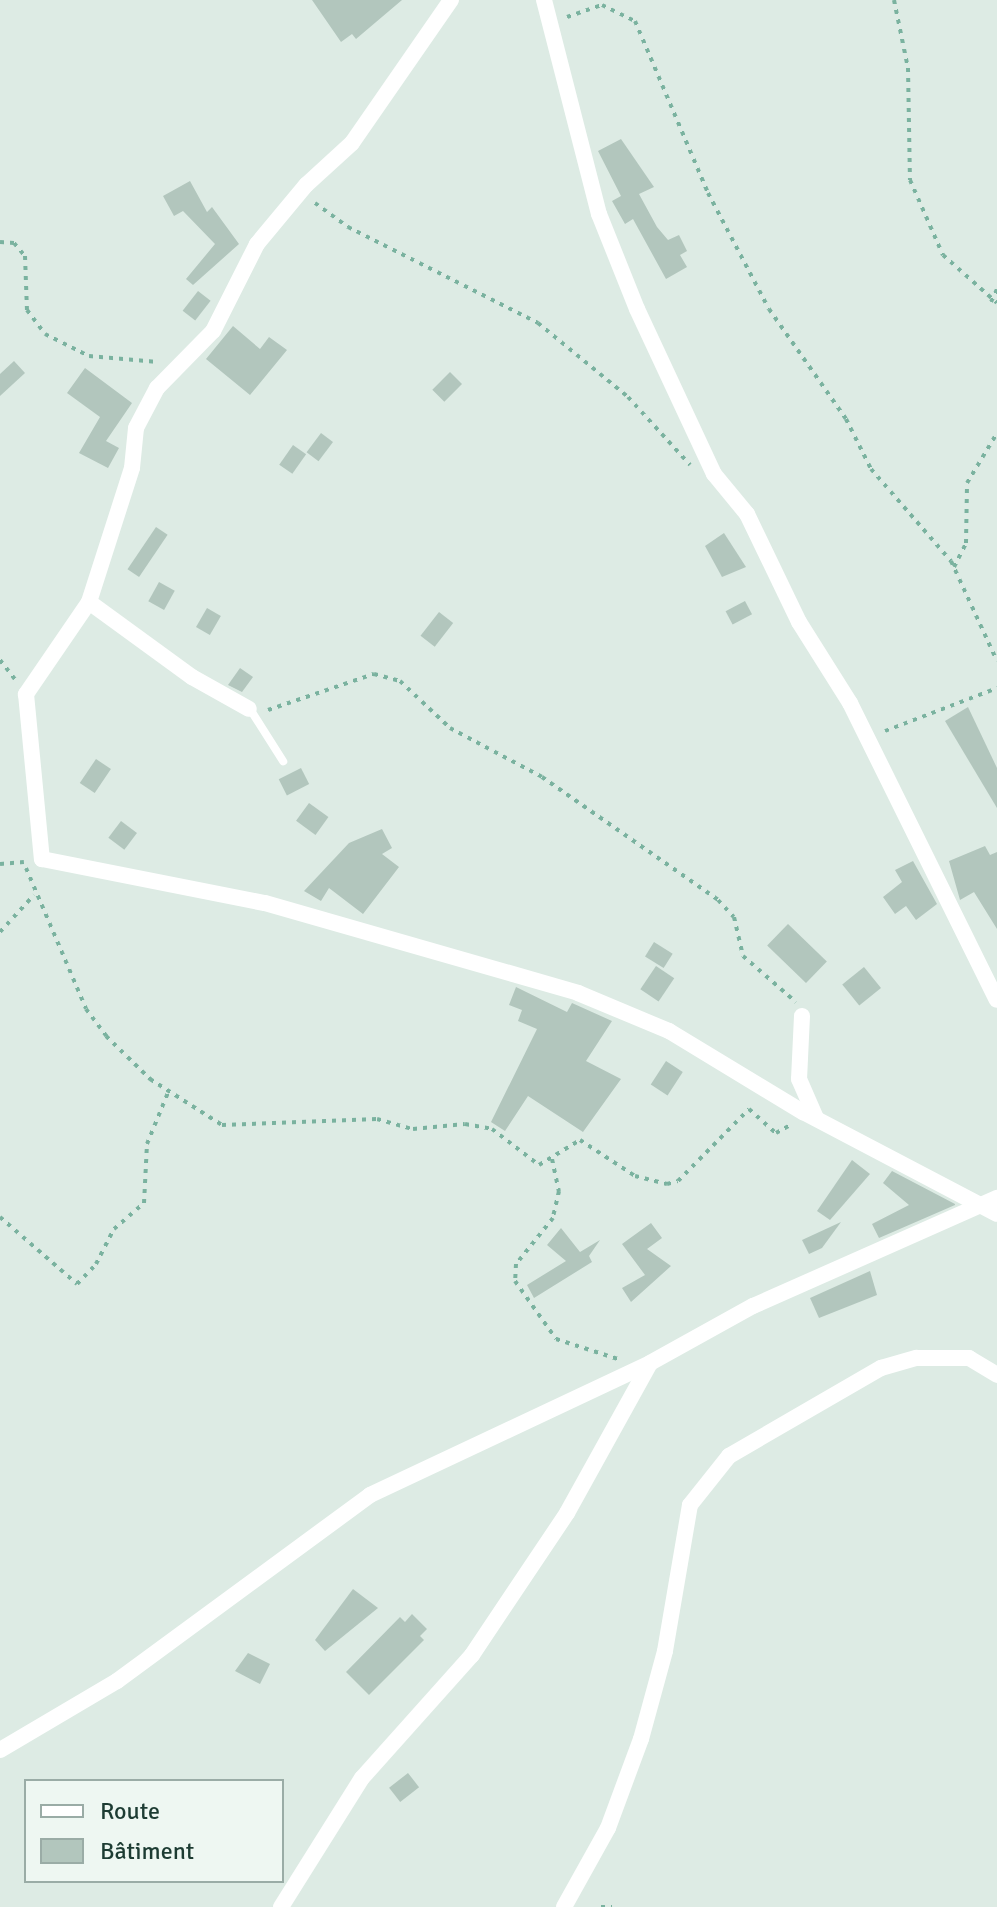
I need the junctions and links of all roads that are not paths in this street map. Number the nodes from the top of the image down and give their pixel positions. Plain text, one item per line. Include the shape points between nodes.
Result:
1 (451, 0) edge
2 (544, 0) edge
3 (89, 602) junction
4 (249, 709) joint
5 (283, 761) dead end
6 (997, 1000) edge
7 (802, 1016) road end
8 (810, 1116) junction
9 (993, 1206) edge
10 (650, 1363) junction
11 (997, 1375) edge
12 (0, 1750) edge
13 (281, 1907) edge
14 (564, 1907) edge

1 - 3 street via 352,143 300,192 257,244 213,331 157,388 136,428 132,468
2 - 6 street via 599,214 714,474 747,514 869,741
3 - 4 street via 192,677
3 - 8 street via 26,694 42,859 265,903 578,993 669,1031
4 - 5 lane
7 - 8 street via 799,1079
8 - 9 street
9 - 10 street via 753,1306
10 - 12 street via 370,1495 117,1681
10 - 13 street via 567,1513 472,1655 362,1778
11 - 14 street via 969,1358 917,1358 881,1368 836,1389 719,1468 690,1505 665,1651 641,1739 608,1828

